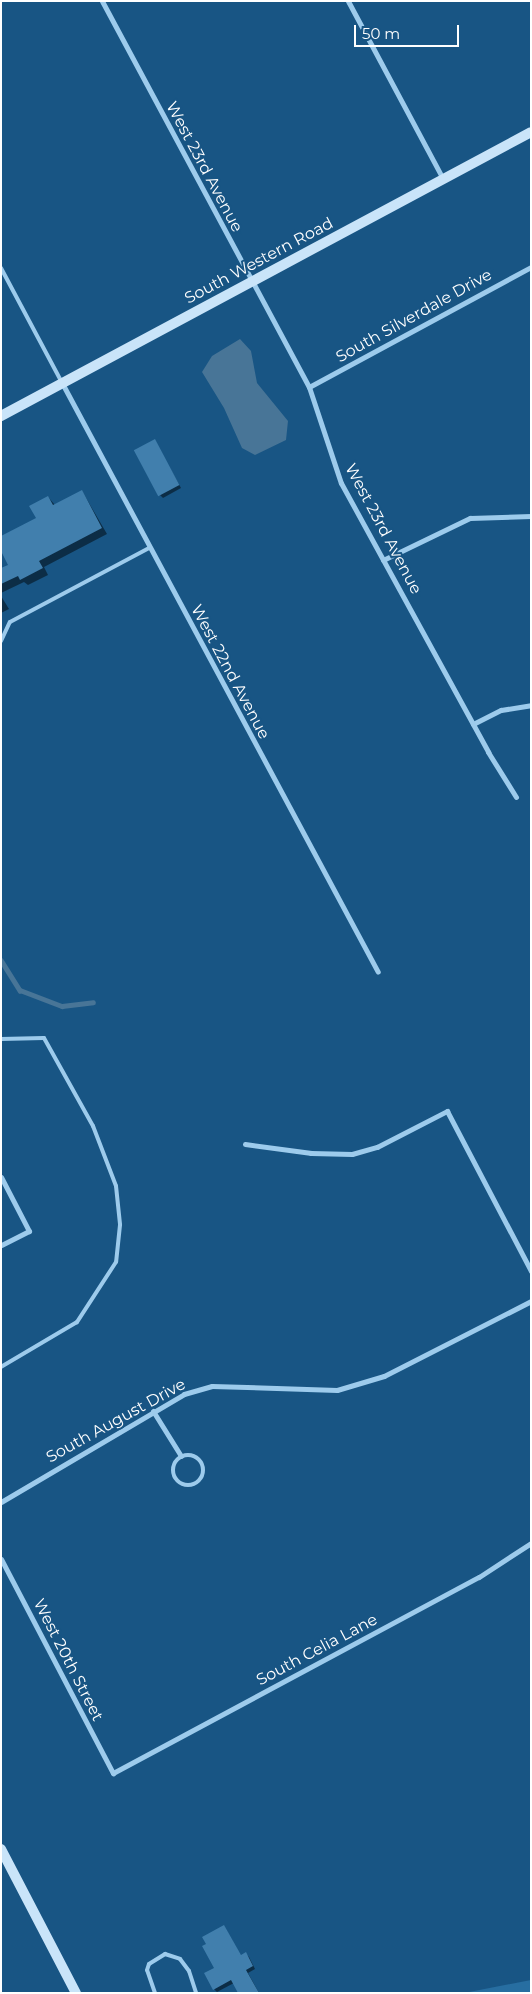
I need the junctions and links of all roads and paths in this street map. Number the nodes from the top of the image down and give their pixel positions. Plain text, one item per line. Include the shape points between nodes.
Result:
1 (102, 1) edge
2 (348, 1) edge
3 (531, 132) edge
4 (443, 179) junction
5 (531, 267) edge
6 (1, 268) edge
7 (252, 282) junction
8 (62, 384) junction
9 (309, 387) junction
10 (1, 416) edge
11 (531, 516) edge
12 (149, 548) junction
13 (383, 560) junction
14 (1, 641) edge
15 (531, 705) edge
16 (473, 724) junction
17 (516, 797) dead end
18 (378, 972) dead end
19 (1, 1039) edge
20 (245, 1144) dead end
21 (1, 1177) edge
22 (1, 1245) edge
23 (531, 1271) edge
24 (531, 1301) edge
25 (1, 1367) edge
26 (153, 1411) junction
27 (181, 1456) junction
28 (1, 1502) edge
29 (531, 1543) edge
30 (1, 1559) edge
31 (112, 1773) joint
32 (1, 1849) edge
33 (76, 1993) edge
34 (155, 1993) edge
35 (196, 1993) edge

1 - 7 street, West 23rd Avenue
2 - 4 street
3 - 4 street, South Western Road
4 - 7 street, South Western Road
5 - 9 street, South Silverdale Drive
6 - 8 lane
7 - 8 street, South Western Road
7 - 9 street, West 23rd Avenue
8 - 10 street, South Western Road
8 - 12 street, West 22nd Avenue
9 - 13 street, West 23rd Avenue via 341,483
11 - 13 street via 470,518
12 - 14 lane via 10,622
12 - 18 street, West 22nd Avenue
13 - 16 street, West 23rd Avenue
15 - 16 street via 501,710
16 - 17 street, West 23rd Avenue
19 - 25 lane via 44,1038 93,1126 116,1186 120,1225 116,1262 77,1322
20 - 23 street via 311,1153 352,1154 377,1148 447,1111
21 - 22 street via 29,1231
24 - 26 street, South August Drive via 384,1376 365,1382 337,1390 212,1386 184,1394
26 - 27 street
26 - 28 street, South August Drive
27 - 27 lane via 172,1473 185,1485 194,1483 203,1476 201,1463 196,1455
29 - 31 street, South Celia Lane via 479,1577
30 - 31 street, West 20th Street
32 - 33 street
34 - 35 lane via 147,1970 149,1964 165,1954 180,1959 189,1970

